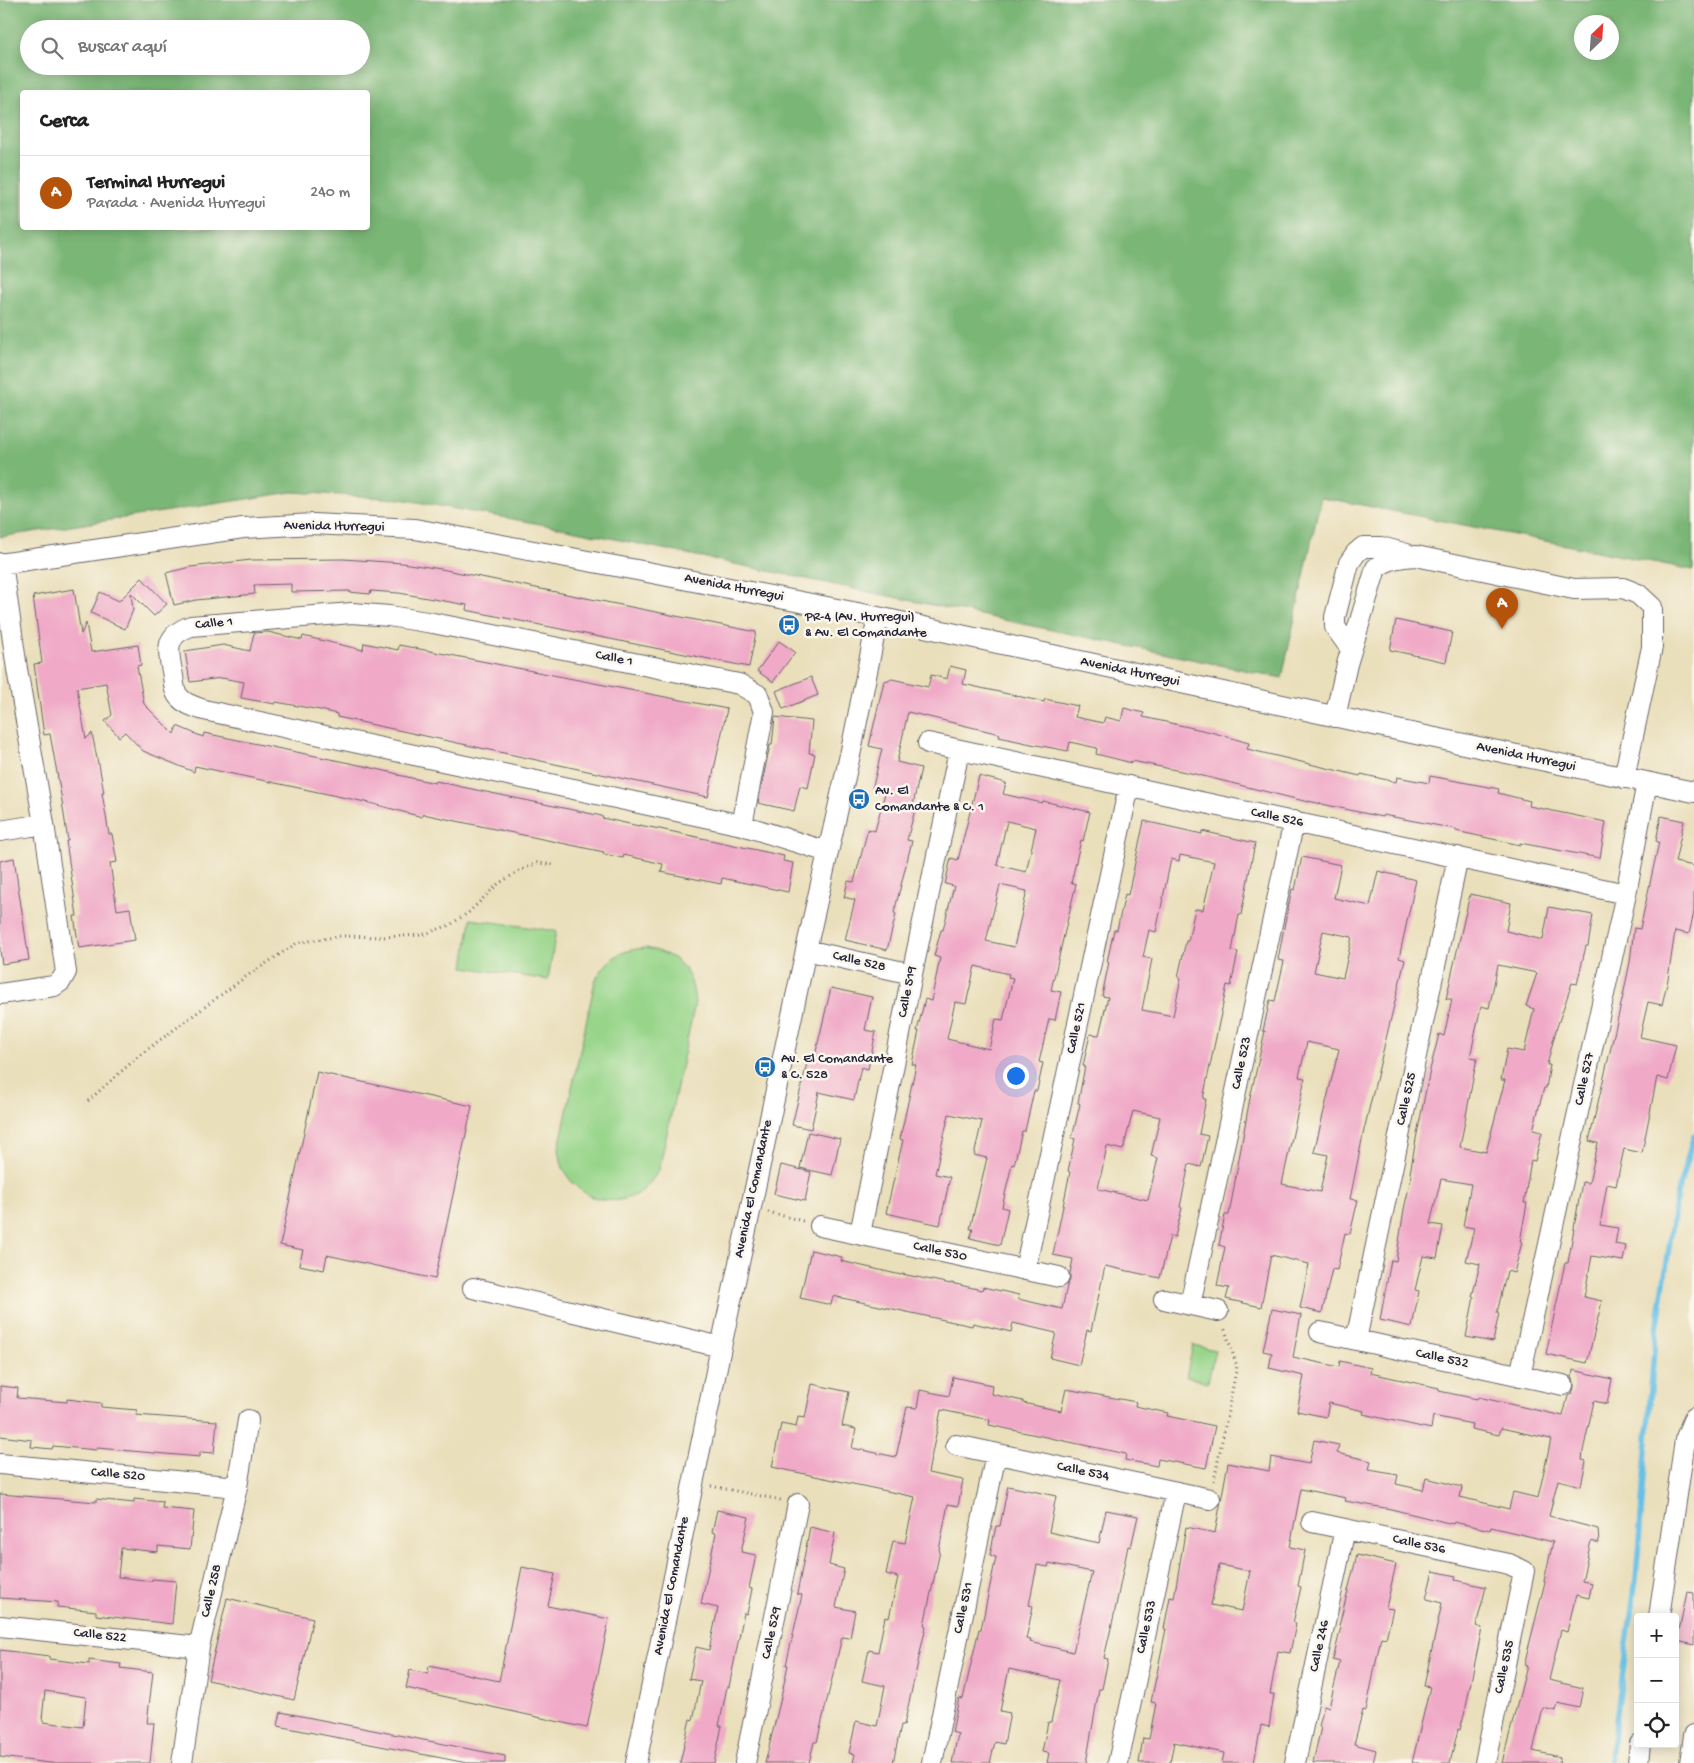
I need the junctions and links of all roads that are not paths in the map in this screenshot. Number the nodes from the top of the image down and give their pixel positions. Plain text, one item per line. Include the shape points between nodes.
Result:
1 (1416, 556) junction
2 (1, 564) edge
3 (878, 617) junction
4 (1351, 649) junction
5 (8, 670) edge
6 (1335, 717) junction
7 (928, 743) dead end
8 (960, 751) junction
9 (1624, 778) junction
10 (1647, 782) junction
11 (1129, 786) junction
12 (1694, 792) edge
13 (1294, 821) junction
14 (44, 824) junction
15 (742, 825) junction
16 (0, 831) edge
17 (828, 852) junction
18 (1458, 857) junction
19 (1626, 894) junction
20 (806, 950) junction
21 (912, 974) junction
22 (0, 994) edge
23 (820, 1226) road end
24 (860, 1234) junction
25 (1025, 1270) junction
26 (1059, 1277) dead end
27 (473, 1288) dead end
28 (1164, 1299) dead end
29 (1190, 1305) junction
30 (1218, 1311) road end
31 (1320, 1332) dead end
32 (1356, 1340) junction
33 (721, 1347) junction
34 (1520, 1376) junction
35 (1563, 1385) dead end
36 (1694, 1418) edge
37 (248, 1420) dead end
38 (956, 1445) dead end
39 (996, 1454) junction
40 (0, 1464) edge
41 (237, 1487) junction
42 (1176, 1492) junction
43 (1210, 1499) road end
44 (798, 1504) road end
45 (1312, 1522) dead end
46 (1346, 1529) junction
47 (1524, 1571) joint
48 (1660, 1613) edge
49 (0, 1626) edge
50 (199, 1647) junction
51 (1694, 1735) edge
52 (1640, 1748) edge
53 (182, 1763) edge
54 (636, 1763) edge
55 (745, 1763) edge
56 (932, 1763) edge
57 (1118, 1763) edge
58 (1295, 1763) edge
59 (1485, 1763) edge
60 (1638, 1763) edge
61 (1690, 1763) edge

1 - 4 street via 1386,561 1376,568
1 - 4 street via 1381,547 1363,547 1349,563 1335,627
1 - 9 street via 1574,589 1623,588 1638,594 1652,607 1652,647
2 - 3 street, Avenida Iturregui via 243,528 313,524 384,527 452,535
2 - 5 street
3 - 6 street, Avenida Iturregui
3 - 17 street, Avenida El Comandante
4 - 6 street
5 - 14 street
6 - 9 street, Avenida Iturregui
7 - 8 street, Calle 526
8 - 11 street, Calle 526
8 - 21 street, Calle 519
9 - 10 street, Avenida Iturregui
10 - 12 street, Avenida Iturregui
10 - 19 street, Calle 527
11 - 13 street, Calle 526
11 - 25 street, Calle 521
13 - 18 street, Calle 526
13 - 29 street, Calle 523
14 - 16 street
14 - 22 street via 66,972 54,986
15 - 15 street, Calle 1 via 204,710 188,704 176,692 168,651 170,641 178,630 190,626 352,613 433,623 739,684 758,695 764,712
15 - 17 street, Calle 1
17 - 20 street, Avenida El Comandante
18 - 19 street, Calle 526
18 - 32 street, Calle 525
19 - 34 street, Calle 527
20 - 21 street, Calle 528
20 - 33 street, Avenida El Comandante
21 - 24 street, Calle 519
23 - 24 street, Calle 530
24 - 25 street, Calle 530
25 - 26 street, Calle 530
27 - 33 street
28 - 29 street
29 - 30 street
31 - 32 street, Calle 532
32 - 34 street, Calle 532
33 - 54 street, Avenida El Comandante
34 - 35 street, Calle 532
36 - 48 street via 1685,1440
37 - 41 street, Calle 258
38 - 39 street, Calle 534
39 - 42 street, Calle 534
39 - 56 street, Calle 531
40 - 41 street, Calle 520
41 - 50 street, Calle 258
42 - 43 street, Calle 534
42 - 57 street, Calle 533
44 - 55 street, Calle 529
45 - 46 street, Calle 536
46 - 47 street, Calle 536 via 1509,1564
46 - 58 street, Calle 246
47 - 59 street, Calle 535
49 - 50 street, Calle 522
50 - 53 street, Calle 258
51 - 61 street
52 - 60 street

